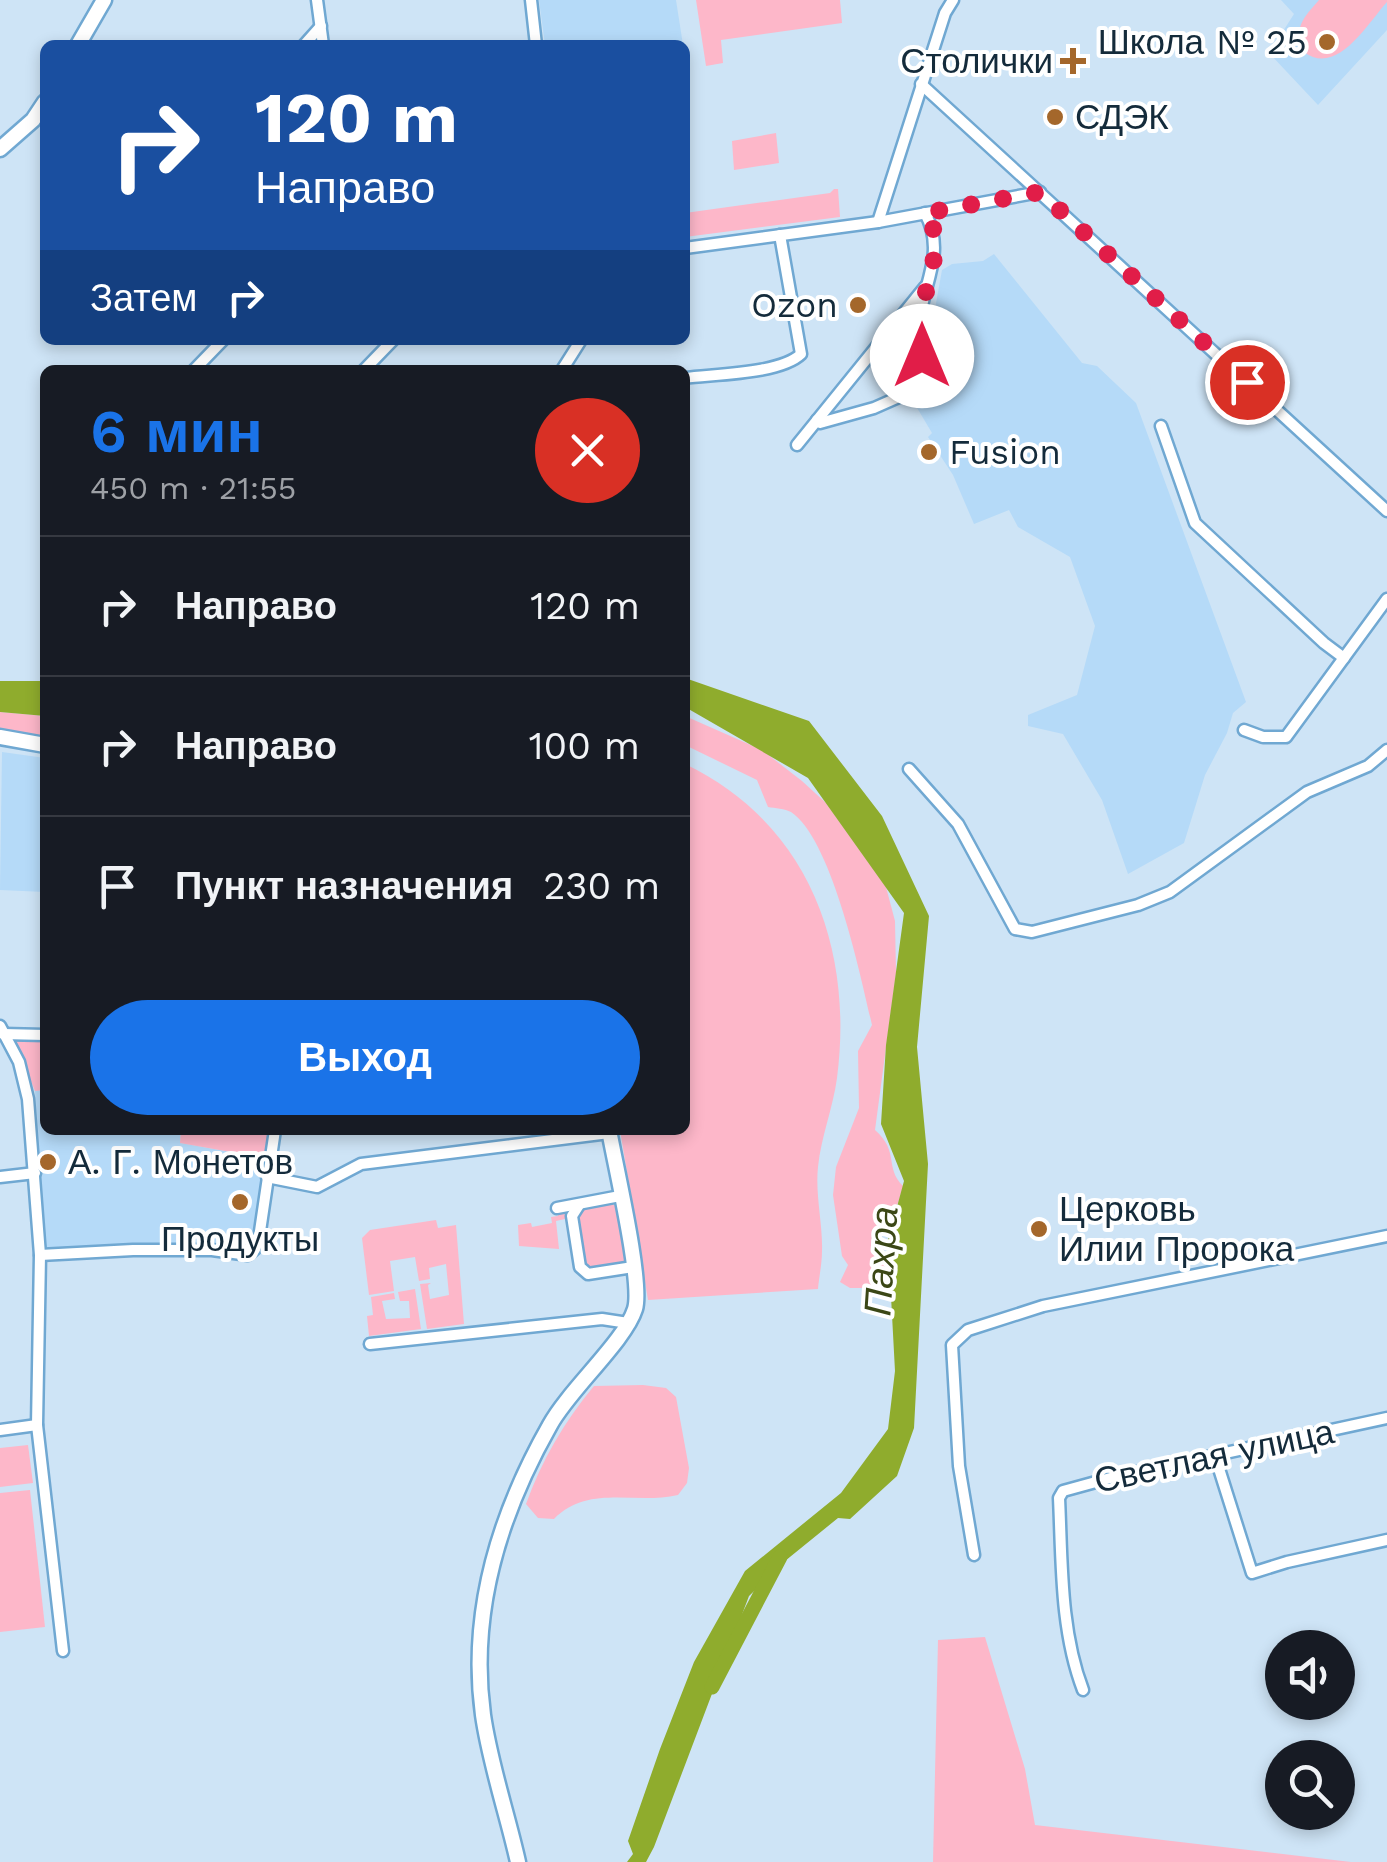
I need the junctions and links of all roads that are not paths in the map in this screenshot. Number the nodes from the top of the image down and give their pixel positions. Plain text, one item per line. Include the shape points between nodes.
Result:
1 (104, 0) edge
2 (317, 0) edge
3 (531, 0) edge
4 (953, 0) edge
5 (944, 6) edge
6 (320, 26) junction
7 (81, 40) edge
8 (308, 40) edge
9 (323, 40) edge
10 (535, 40) edge
11 (922, 84) junction
12 (40, 110) edge
13 (0, 149) edge
14 (1040, 192) junction
15 (925, 213) junction
16 (878, 222) junction
17 (780, 236) junction
18 (690, 247) edge
19 (926, 286) junction
20 (217, 345) edge
21 (388, 345) edge
22 (199, 365) edge
23 (369, 365) edge
24 (690, 377) edge
25 (817, 420) junction
26 (1161, 426) dead end
27 (796, 445) dead end
28 (1387, 511) edge
29 (1387, 599) edge
30 (1344, 658) junction
31 (1244, 730) dead end
32 (0, 737) edge
33 (40, 744) edge
34 (1387, 750) edge
35 (909, 769) dead end
36 (2, 1030) edge
37 (40, 1034) edge
38 (274, 1135) edge
39 (586, 1135) edge
40 (610, 1135) edge
41 (36, 1173) junction
42 (0, 1177) edge
43 (267, 1177) junction
44 (620, 1196) junction
45 (580, 1205) junction
46 (558, 1208) dead end
47 (1387, 1236) edge
48 (40, 1254) junction
49 (633, 1266) junction
50 (628, 1323) junction
51 (370, 1344) dead end
52 (1387, 1418) edge
53 (37, 1425) junction
54 (0, 1430) edge
55 (1215, 1456) junction
56 (1387, 1540) edge
57 (974, 1555) dead end
58 (63, 1651) dead end
59 (1083, 1690) dead end
60 (518, 1862) edge

1 - 7 main road
2 - 6 street
3 - 10 street
4 - 5 street
5 - 11 street
6 - 8 street
6 - 9 street
11 - 14 street
11 - 16 street
12 - 13 main road
14 - 15 street
14 - 28 street
15 - 16 street
15 - 19 street via 937,246
16 - 17 street
17 - 18 street
17 - 24 street via 802,354 765,368
19 - 25 street
19 - 25 street via 919,338 933,382 874,408
20 - 22 street
21 - 23 street
25 - 27 street
26 - 30 street via 1195,523
29 - 30 street
30 - 31 street via 1286,737
32 - 33 main road
34 - 35 street via 1368,766 1307,792 1170,892 1032,932 1015,929 958,824
36 - 37 street
36 - 41 street via 27,1086
38 - 43 street
39 - 43 street via 361,1164 318,1187
40 - 44 main road
41 - 42 street
41 - 48 street
43 - 48 street via 258,1238 248,1254
44 - 45 street
44 - 49 main road
45 - 46 street
45 - 49 street via 572,1216 580,1267 588,1274
47 - 57 street via 1042,1306 968,1330 952,1345 959,1466
48 - 53 street
49 - 50 main road via 636,1301
50 - 51 street via 602,1320
50 - 60 main road via 560,1408 528,1464 493,1558 479,1630 483,1715
52 - 55 street, Светлая улица
53 - 54 street
53 - 58 street
55 - 56 street via 1252,1574
55 - 59 street, Светлая улица via 1062,1490 1063,1591

